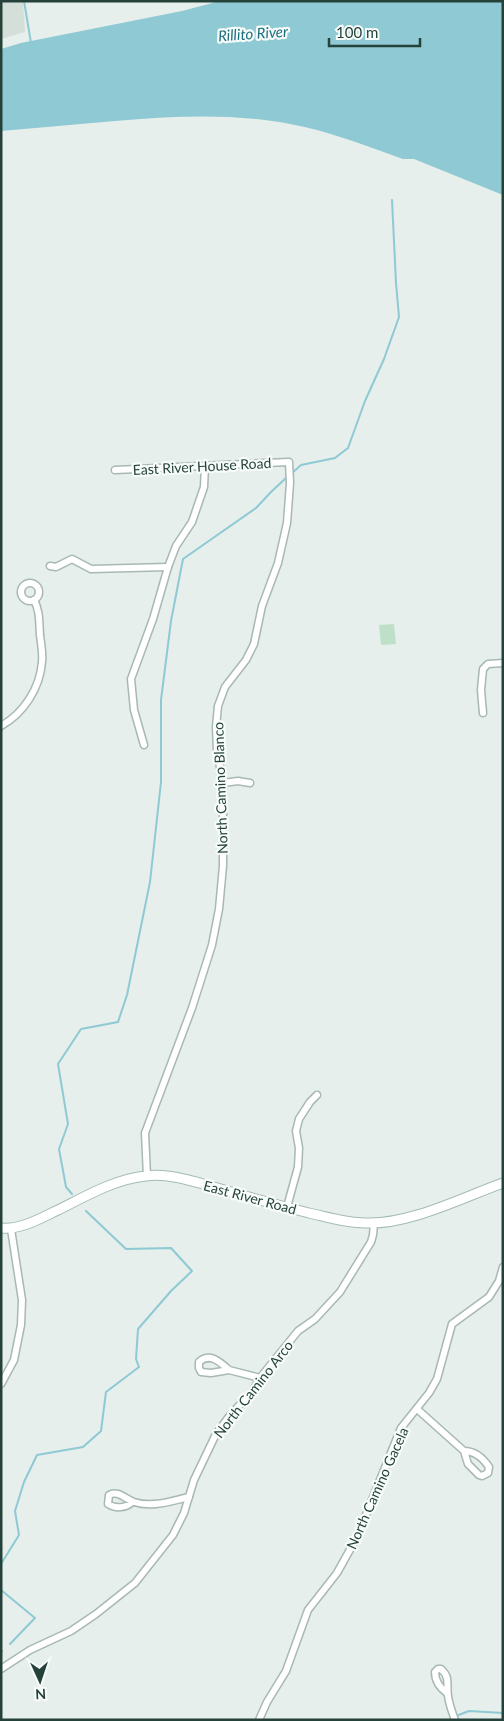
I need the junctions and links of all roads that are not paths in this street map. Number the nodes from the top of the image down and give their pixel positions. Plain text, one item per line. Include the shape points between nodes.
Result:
1 (289, 462) joint
2 (205, 465) junction
3 (115, 470) dead end
4 (50, 566) dead end
5 (168, 567) junction
6 (34, 600) dead end
7 (503, 663) edge
8 (483, 713) dead end
9 (1, 726) edge
10 (144, 745) dead end
11 (223, 783) junction
12 (250, 783) dead end
13 (317, 1095) dead end
14 (147, 1176) junction
15 (503, 1184) edge
16 (287, 1207) junction
17 (374, 1223) junction
18 (1, 1228) edge
19 (11, 1229) junction
20 (503, 1267) edge
21 (229, 1370) dead end
22 (260, 1378) junction
23 (1, 1384) edge
24 (417, 1409) junction
25 (464, 1451) dead end
26 (189, 1497) junction
27 (132, 1502) dead end
28 (1, 1669) edge
29 (447, 1693) dead end
30 (259, 1720) edge
31 (455, 1720) edge

1 - 2 street, East River House Road
1 - 11 street, North Camino Blanco via 286,523 278,563 262,606 254,644 225,687 218,706 217,751
2 - 3 street, East River House Road
2 - 5 street via 204,487 192,522 176,546
4 - 5 street via 72,559 91,569
5 - 10 street via 131,679 134,710
6 - 9 street via 38,609 41,672 25,705
7 - 8 street via 488,664 483,669
11 - 12 street
11 - 14 street, North Camino Blanco via 223,866 212,944 193,1006 145,1133
13 - 16 street via 299,1119 296,1131 298,1167
14 - 16 street, East River Road via 185,1179
14 - 19 street, East River Road via 102,1188
15 - 17 street, East River Road via 428,1211
16 - 17 street, East River Road via 340,1220
17 - 22 street, North Camino Arco via 370,1242 340,1292 315,1319 298,1331
18 - 19 street, East River Road
19 - 23 street via 22,1300 21,1325 14,1360
20 - 24 street, North Camino Gacela via 499,1281 488,1297 452,1324 437,1379
21 - 22 street
22 - 26 street, North Camino Arco via 216,1434
24 - 25 street
24 - 30 street, North Camino Gacela via 401,1428 357,1537 337,1573 308,1610 286,1671
26 - 27 street via 161,1504
26 - 28 street, North Camino Arco via 173,1535 135,1583 71,1631 30,1650
29 - 31 street

